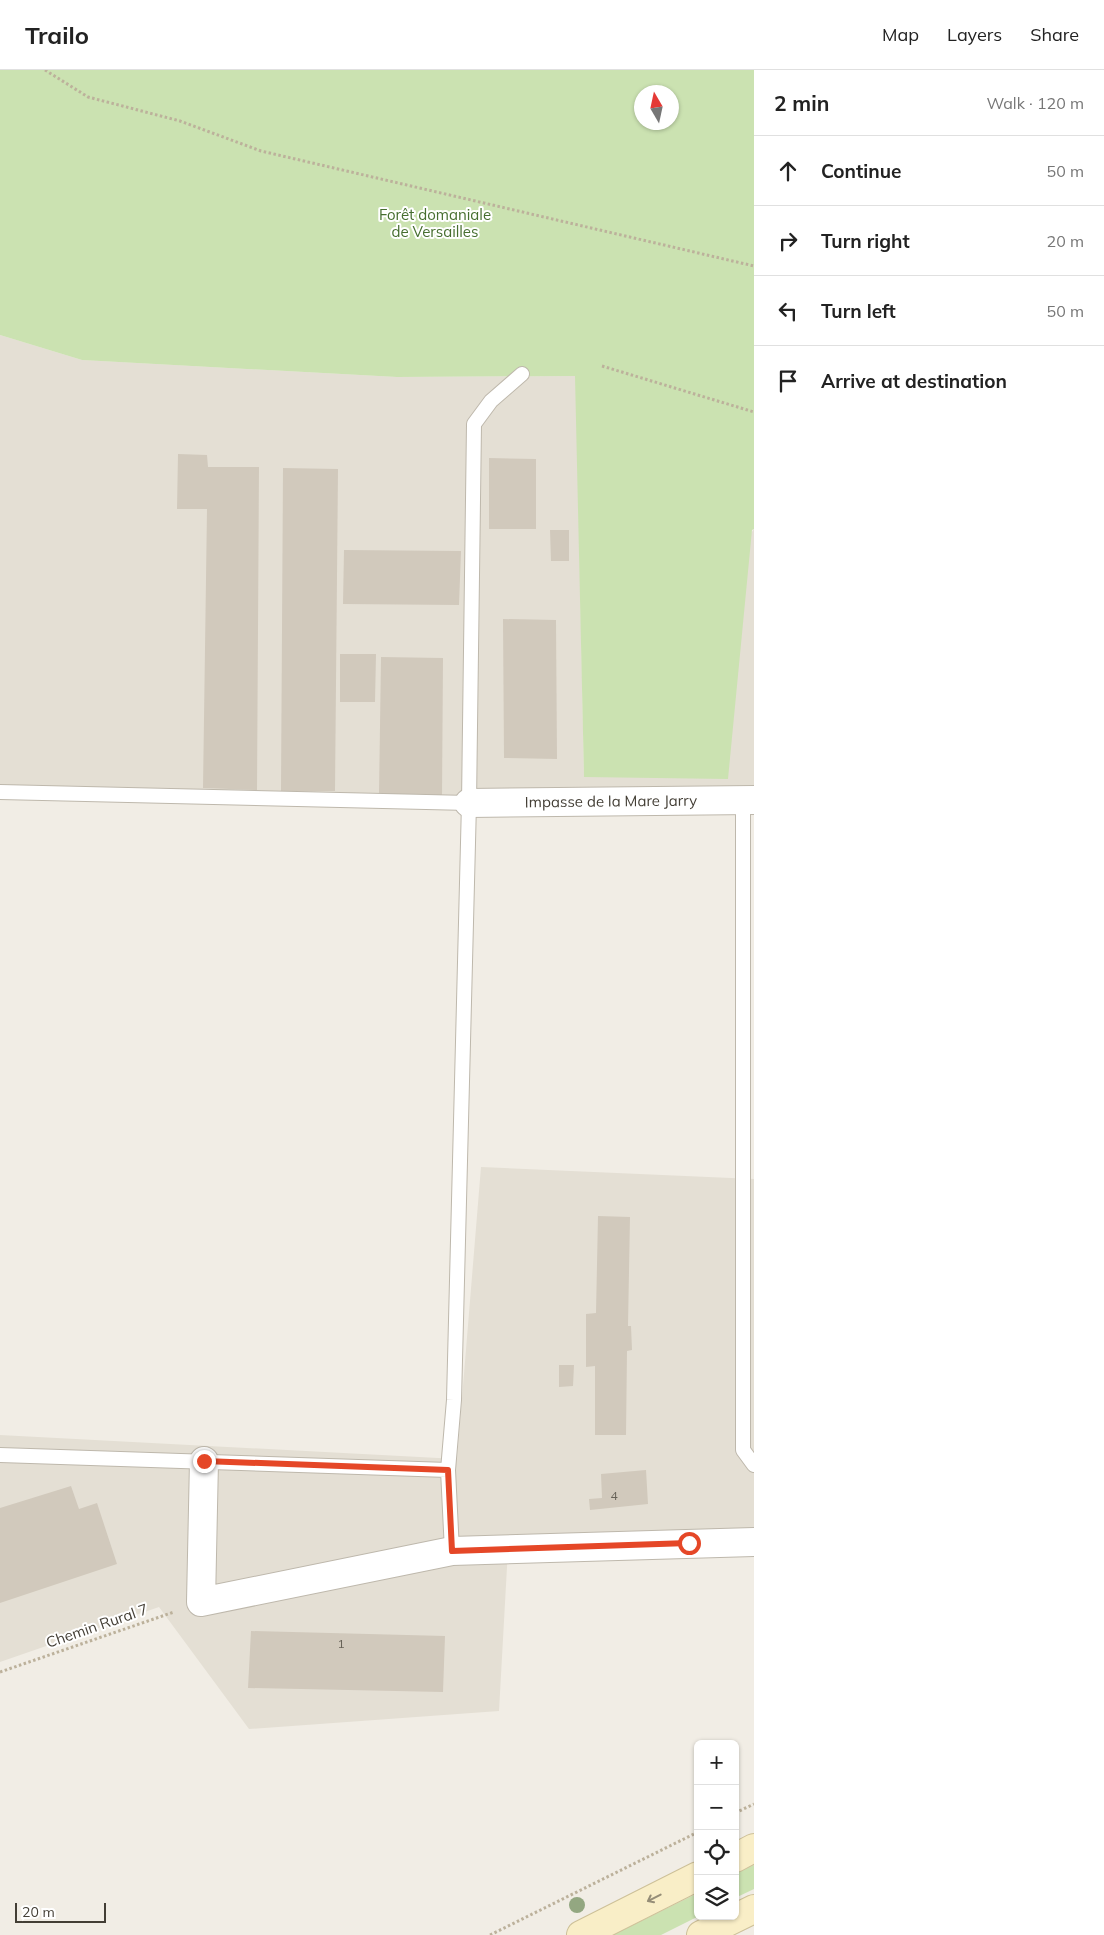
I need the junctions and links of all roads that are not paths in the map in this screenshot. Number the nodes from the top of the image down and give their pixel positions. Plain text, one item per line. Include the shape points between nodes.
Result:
1 (522, 374) dead end
2 (0, 792) edge
3 (748, 799) edge
4 (469, 803) junction
5 (0, 1454) edge
6 (204, 1461) junction
7 (754, 1464) edge
8 (448, 1470) junction
9 (754, 1542) edge
10 (452, 1551) junction
11 (754, 1848) edge
12 (739, 1856) edge
13 (694, 1878) edge
14 (754, 1908) edge
15 (581, 1935) edge
16 (701, 1935) edge

1 - 4 lane via 491,401 474,424
2 - 4 lane
3 - 4 street, Impasse de la Mare Jarry
3 - 7 lane via 743,1450
4 - 8 lane via 454,1400
5 - 6 lane
6 - 8 lane
6 - 10 street via 201,1602
8 - 10 lane
9 - 10 street
11 - 12 main road
13 -> 15 main road
14 - 16 main road

